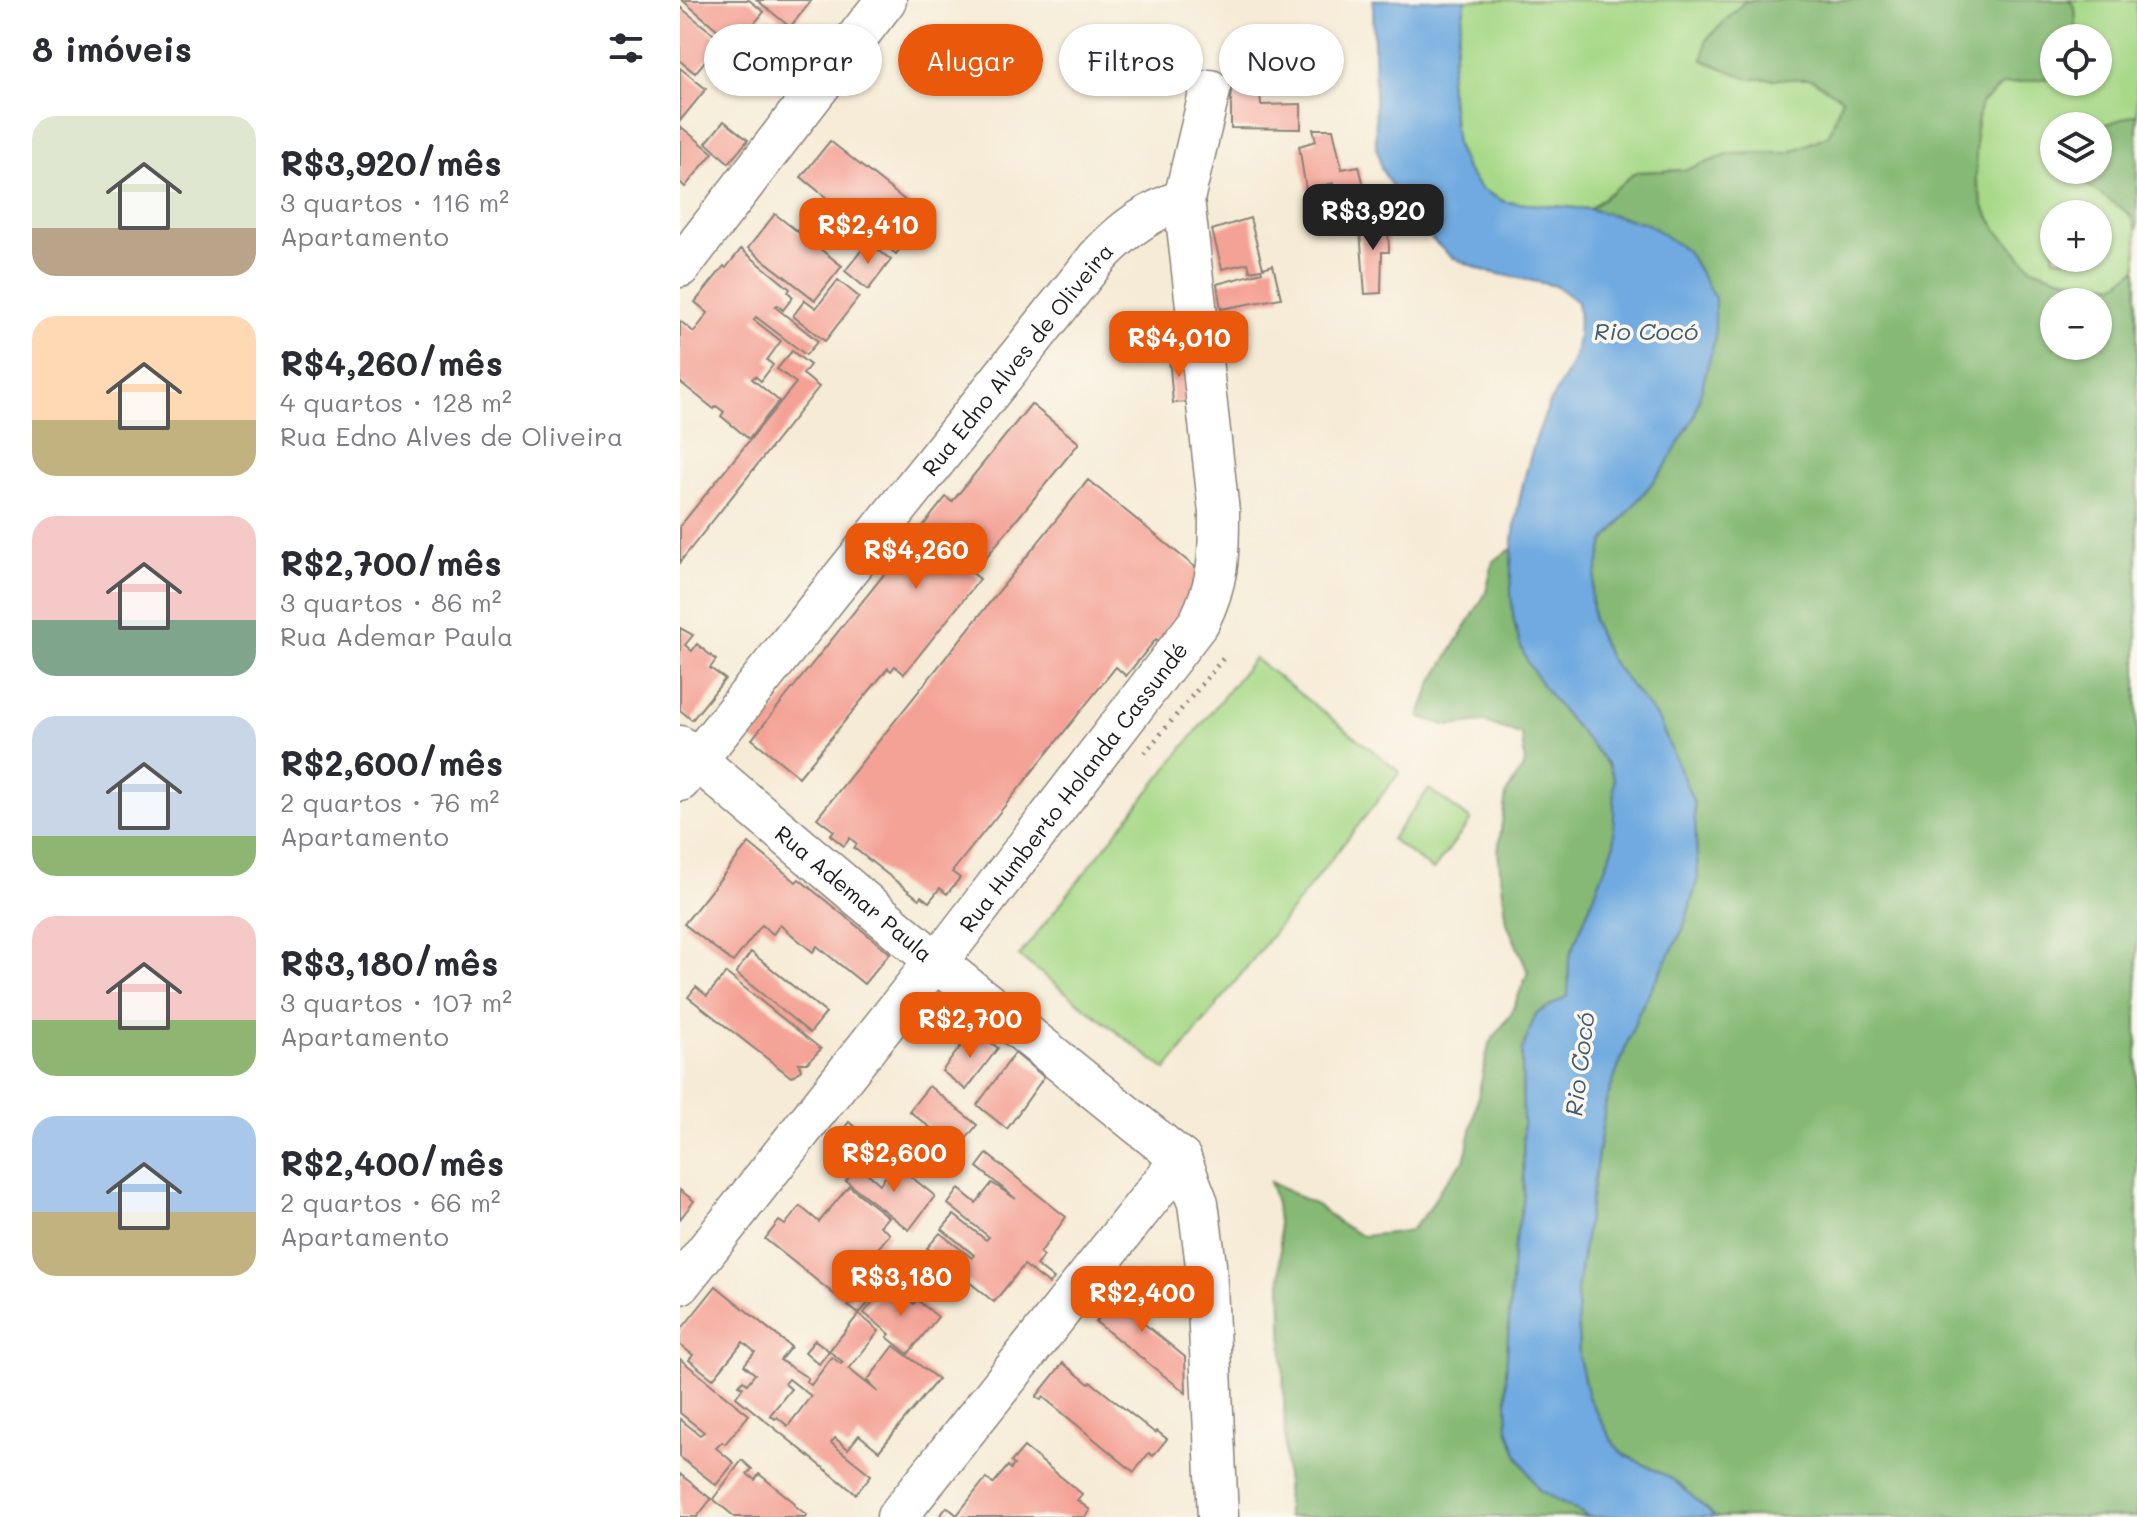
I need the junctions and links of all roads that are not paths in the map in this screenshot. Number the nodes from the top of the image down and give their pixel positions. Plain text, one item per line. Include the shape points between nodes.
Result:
1 (886, 0) edge
2 (1210, 90) dead end
3 (1184, 199) junction
4 (680, 267) edge
5 (686, 762) edge
6 (935, 961) junction
7 (1181, 1159) junction
8 (680, 1284) edge
9 (897, 1517) edge
10 (1218, 1517) edge

1 - 4 street
2 - 3 street
3 - 5 street, Rua Edno Alves de Oliveira via 1136,221 1098,257
3 - 6 street, Rua Humberto Holanda Cassundé via 1219,512 1219,563 1212,595 1199,622
5 - 6 street, Rua Ademar Paula
6 - 7 street, Rua Ademar Paula
6 - 8 street, Rua Humberto Holanda Cassundé
7 - 9 street
7 - 10 street via 1198,1203 1206,1265

